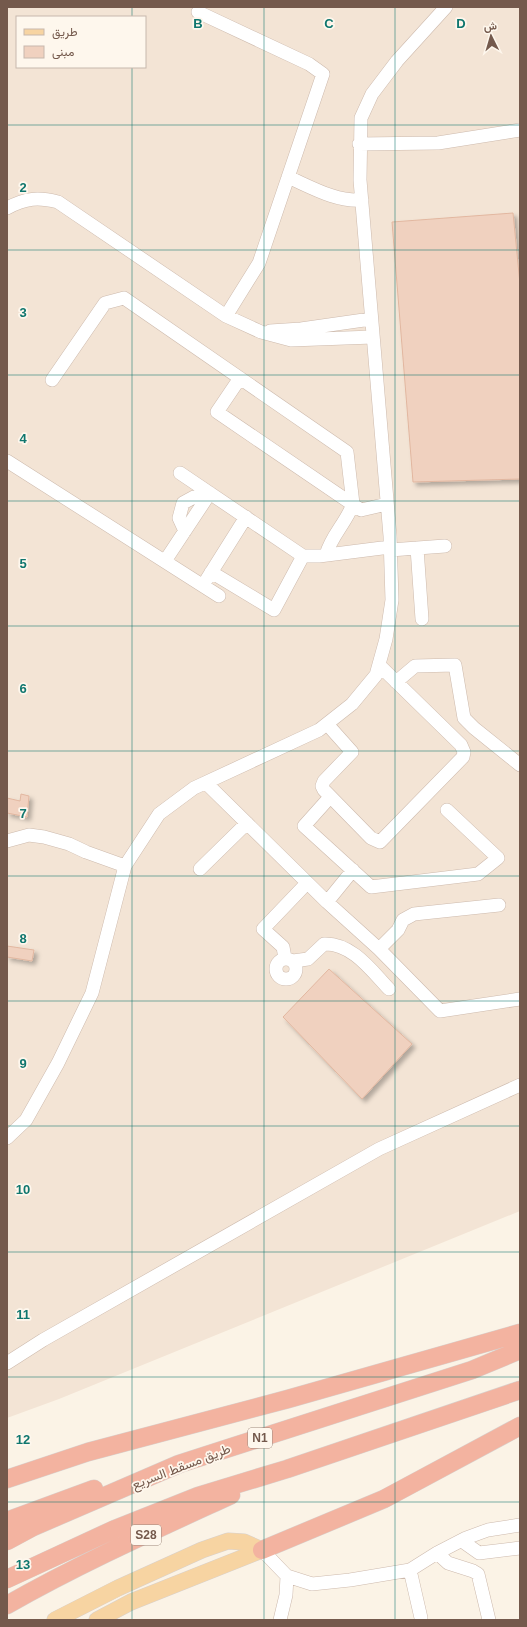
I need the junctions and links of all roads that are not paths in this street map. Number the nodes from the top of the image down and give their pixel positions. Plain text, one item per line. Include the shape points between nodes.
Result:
1 (446, 7) edge
2 (198, 12) dead end
3 (520, 130) edge
4 (359, 144) junction
5 (288, 176) junction
6 (362, 200) junction
7 (7, 208) edge
8 (226, 316) junction
9 (371, 319) junction
10 (261, 332) junction
11 (373, 336) junction
12 (240, 378) junction
13 (52, 380) dead end
14 (7, 461) edge
15 (180, 473) dead end
16 (210, 493) junction
17 (353, 504) junction
18 (387, 504) junction
19 (246, 517) junction
20 (185, 531) junction
21 (446, 546) dead end
22 (390, 548) junction
23 (417, 548) junction
24 (326, 555) junction
25 (303, 556) junction
26 (165, 561) junction
27 (211, 572) junction
28 (203, 585) junction
29 (219, 596) dead end
30 (422, 619) dead end
31 (379, 665) junction
32 (396, 682) junction
33 (327, 724) junction
34 (520, 765) edge
35 (206, 783) junction
36 (330, 797) junction
37 (448, 810) dead end
38 (247, 823) junction
39 (7, 841) edge
40 (125, 866) junction
41 (200, 869) dead end
42 (353, 870) junction
43 (307, 883) junction
44 (327, 902) junction
45 (498, 905) dead end
46 (379, 949) junction
47 (389, 988) dead end
48 (515, 1000) edge
49 (520, 1085) edge
50 (7, 1138) edge
51 (520, 1333) edge
52 (520, 1350) edge
53 (7, 1363) edge
54 (520, 1390) edge
55 (520, 1426) edge
56 (179, 1464) junction
57 (287, 1469) junction
58 (7, 1479) edge
59 (7, 1521) edge
60 (520, 1525) edge
61 (7, 1541) edge
62 (462, 1541) junction
63 (520, 1548) edge
64 (262, 1550) junction
65 (437, 1553) junction
66 (410, 1570) junction
67 (287, 1576) junction
68 (7, 1579) edge
69 (7, 1605) edge
70 (423, 1619) edge
71 (55, 1620) edge
72 (97, 1620) edge
73 (280, 1620) edge
74 (489, 1620) edge

1 - 4 street via 397,61 372,94 361,118
2 - 5 street via 309,64 323,74
3 - 4 street via 438,143
4 - 6 street
5 - 6 street via 339,199
5 - 8 street via 259,263
6 - 9 street
7 - 8 street via 20,201 42,198 58,202
8 - 10 street
9 - 10 street
9 - 11 street
10 - 11 street via 291,340
11 - 18 street
12 - 13 street via 124,298 105,303
12 - 17 street via 347,452
12 - 17 street via 217,412
14 - 26 street
15 - 16 street
16 - 19 street
16 - 20 street
16 - 20 street via 183,503 179,518
17 - 18 street via 361,510
17 - 24 street via 329,545
18 - 22 street
19 - 25 street
19 - 27 street
20 - 26 street
21 - 23 street
22 - 23 street
22 - 24 street
22 - 31 street via 392,600
23 - 30 street
24 - 25 street
25 - 27 street via 274,610
26 - 28 street
27 - 28 street
28 - 29 street
31 - 32 street
31 - 33 street via 376,675 352,704
32 - 34 street via 415,666 455,665 464,718
32 - 36 street via 461,745 463,757 380,842 371,838
33 - 35 street
33 - 36 street via 352,752 324,781 322,786
35 - 38 street
35 - 40 street via 194,788 159,814
36 - 42 street via 304,826
37 - 42 street via 498,858 478,874 371,887
38 - 41 street
38 - 43 street
39 - 40 street via 29,835 44,837
40 - 50 street via 92,993 58,1063 26,1120
42 - 44 street
43 - 44 street
43 - 47 street via 263,929 283,947 289,960 308,959 324,944 335,943 349,949
44 - 46 street
45 - 46 street via 414,914 404,920
46 - 48 street via 440,1011
49 - 53 street via 380,1149 43,1340
51 - 58 highway via 288,1399 88,1452
52 - 56 highway, طريق مسقط السريع / N1 via 472,1370
54 - 57 highway
55 - 64 highway via 384,1500
56 - 59 highway via 84,1492
56 - 61 highway, طريق مسقط السريع / N1 via 33,1527
57 - 68 highway via 198,1496 114,1529
57 - 69 highway, S28 via 123,1545
60 - 62 street via 488,1530
62 - 63 street via 478,1553
62 - 65 street
64 - 67 street
64 - 71 main road via 244,1542 228,1541 118,1588
64 - 72 main road via 131,1602
65 - 66 street
65 - 74 street via 448,1563 478,1574
66 - 67 street via 312,1584
66 - 70 street
67 - 73 street

